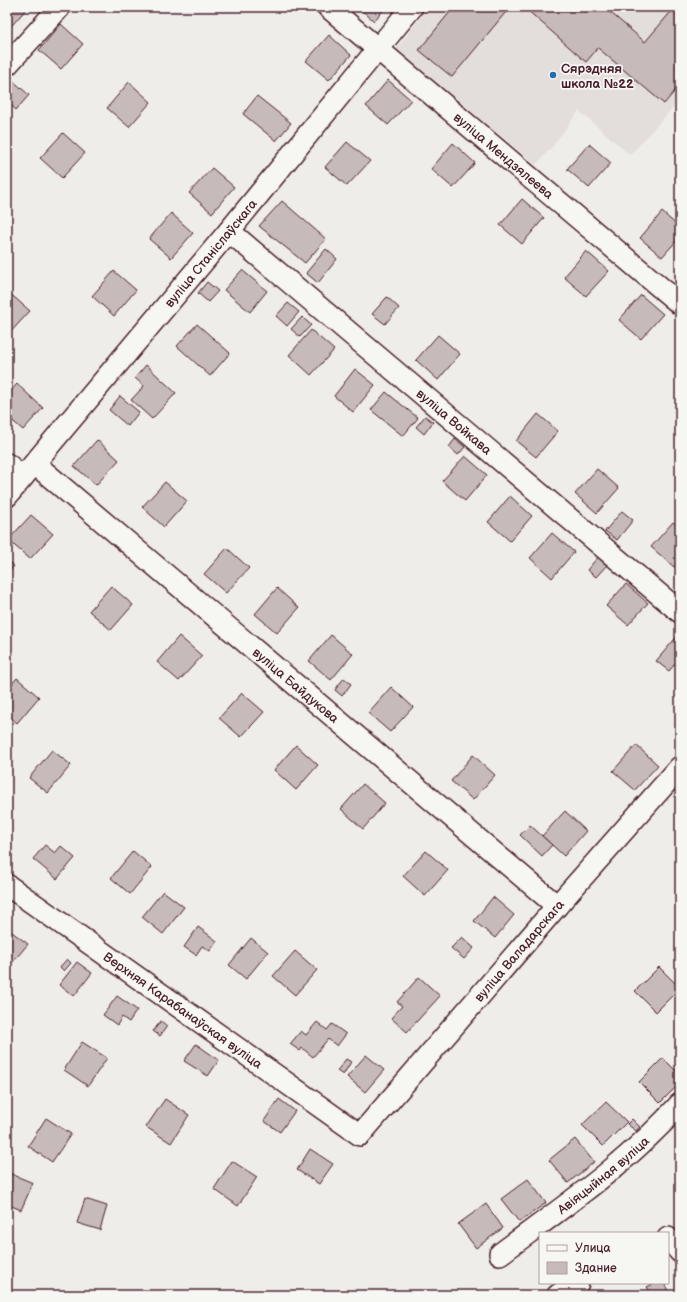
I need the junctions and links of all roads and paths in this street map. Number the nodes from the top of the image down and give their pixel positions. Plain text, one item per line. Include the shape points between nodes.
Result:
1 (60, 7) edge
2 (328, 7) edge
3 (412, 7) edge
4 (378, 49) junction
5 (7, 65) edge
6 (229, 231) junction
7 (680, 304) edge
8 (7, 464) edge
9 (29, 471) junction
10 (7, 496) edge
11 (680, 612) edge
12 (680, 767) edge
13 (7, 885) edge
14 (557, 906) junction
15 (680, 1104) edge
16 (360, 1135) joint
17 (500, 1254) dead end
18 (576, 1284) edge
19 (558, 1295) edge

1 - 5 street
2 - 4 street, вуліца Мендзялеева
3 - 4 street, вуліца Станіслаўскага
4 - 6 street, вуліца Станіслаўскага
4 - 7 street, вуліца Мендзялеева
6 - 9 street, вуліца Станіслаўскага
6 - 11 street, вуліца Войкава
8 - 9 street, вуліца Байдукова
9 - 10 street, вуліца Станіслаўскага
9 - 14 street, вуліца Байдукова
12 - 14 street, вуліца Валадарскага
13 - 16 street, Верхняя Карабанаўская вуліца
14 - 16 street, вуліца Валадарскага
15 - 17 street, Авіяцыйная вуліца via 661,1125 608,1173
18 - 19 street

